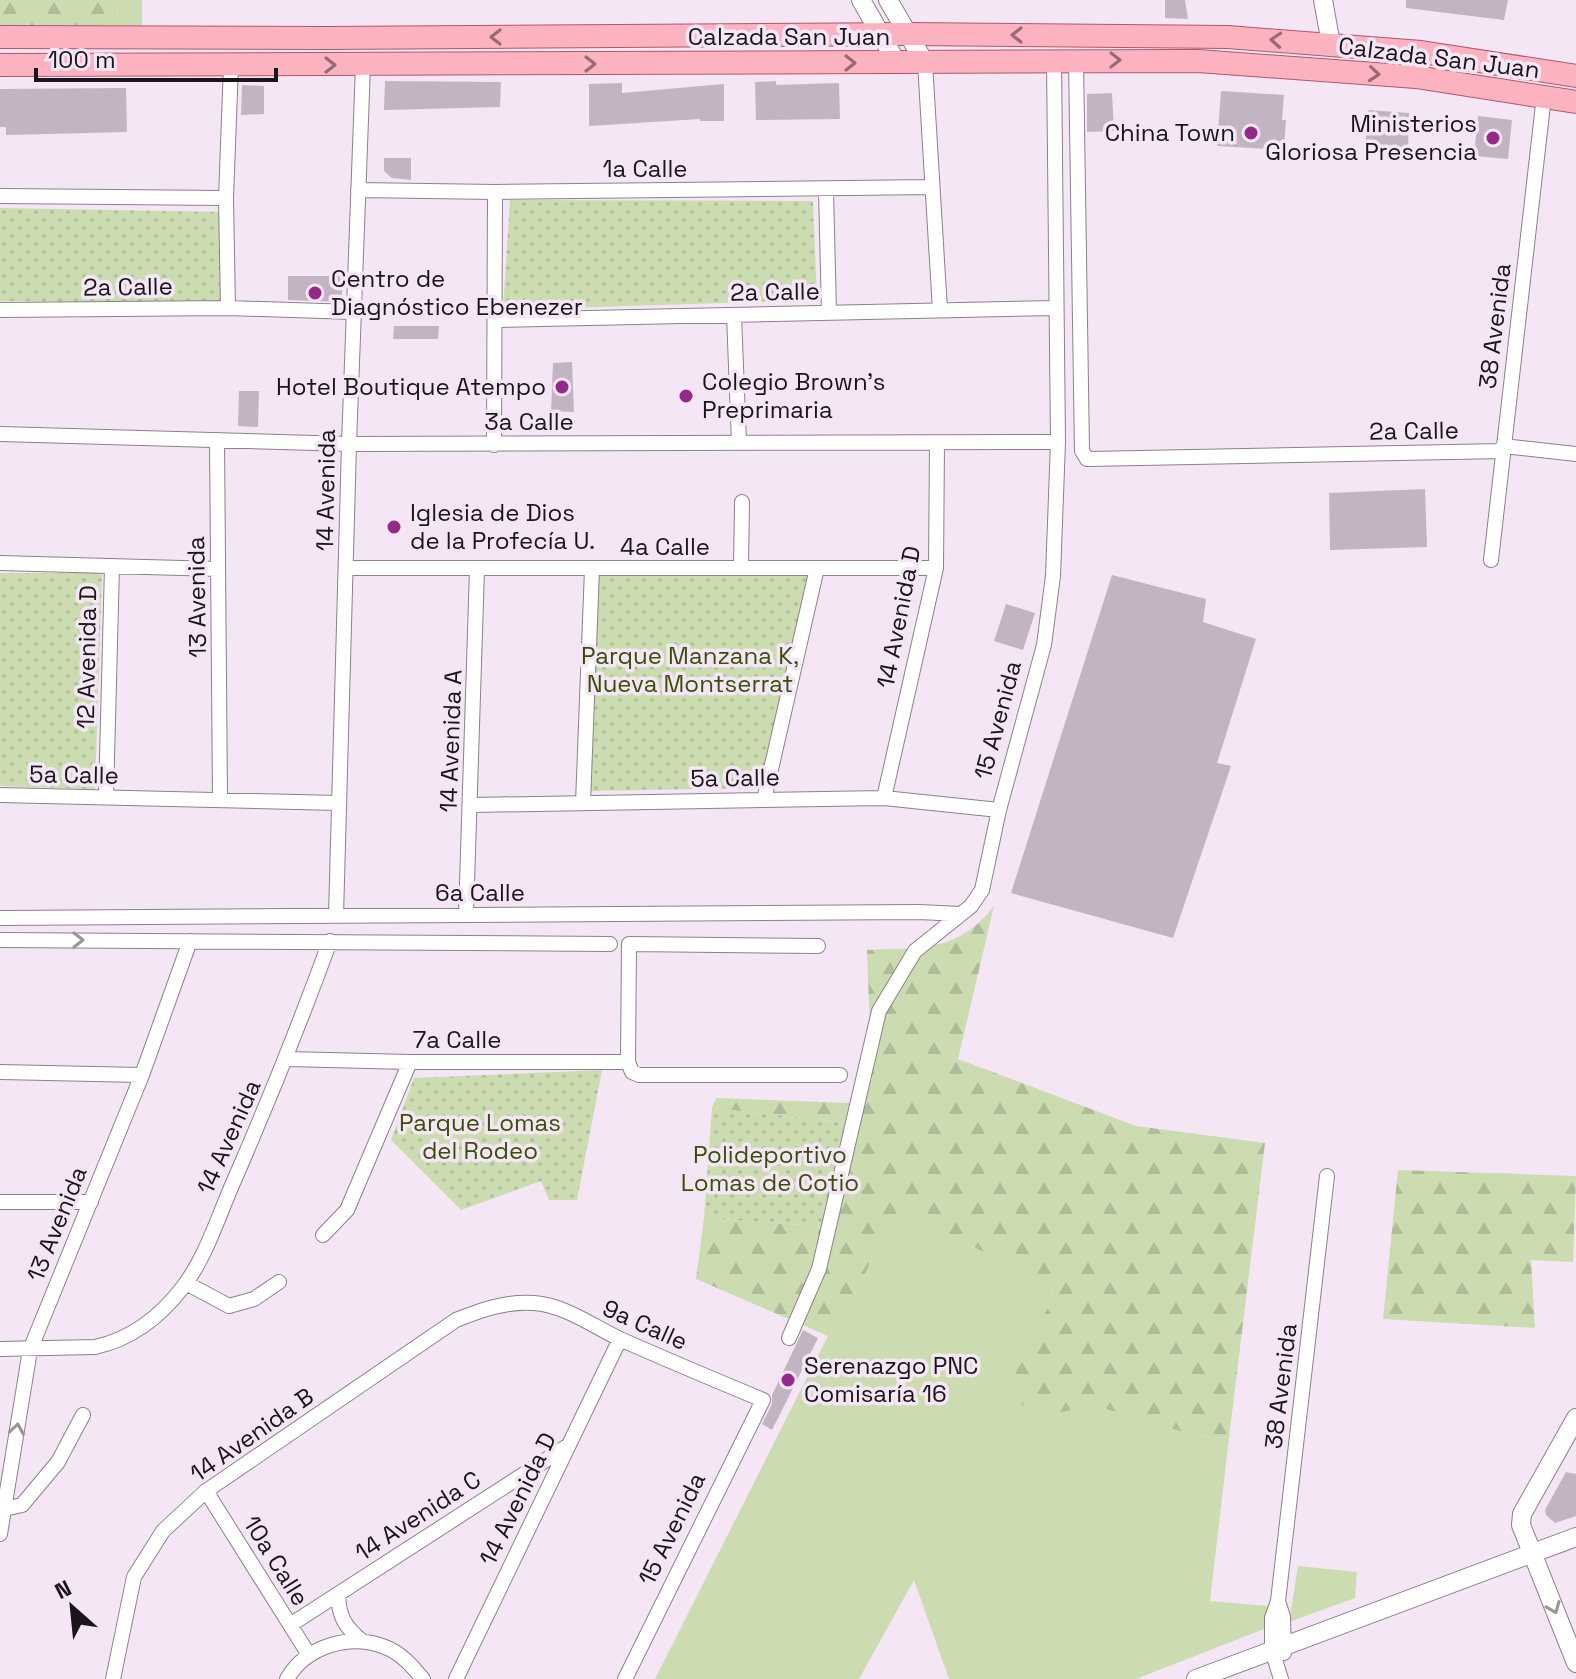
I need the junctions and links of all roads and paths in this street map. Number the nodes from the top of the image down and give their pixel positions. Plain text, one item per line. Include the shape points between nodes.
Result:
1 (861, 0) edge
2 (888, 0) edge
3 (1323, 0) edge
4 (909, 34) junction
5 (882, 35) junction
6 (0, 37) edge
7 (1331, 44) junction
8 (1065, 60) junction
9 (897, 63) junction
10 (925, 63) junction
11 (0, 65) edge
12 (231, 65) junction
13 (363, 65) junction
14 (1576, 76) edge
15 (1544, 96) junction
16 (1576, 102) edge
17 (932, 187) junction
18 (358, 190) junction
19 (826, 190) junction
20 (495, 192) junction
21 (0, 196) edge
22 (226, 198) junction
23 (228, 308) junction
24 (1056, 308) junction
25 (0, 310) edge
26 (940, 310) junction
27 (353, 312) junction
28 (829, 313) junction
29 (734, 315) junction
30 (496, 320) junction
31 (0, 434) edge
32 (217, 440) junction
33 (1058, 442) junction
34 (739, 443) junction
35 (937, 443) junction
36 (349, 444) junction
37 (494, 445) junction
38 (1503, 448) junction
39 (1576, 454) edge
40 (742, 502) dead end
41 (1491, 560) dead end
42 (0, 563) edge
43 (112, 566) junction
44 (346, 568) junction
45 (741, 568) junction
46 (817, 568) junction
47 (936, 568) junction
48 (218, 569) junction
49 (477, 569) junction
50 (592, 569) junction
51 (0, 795) edge
52 (106, 797) junction
53 (884, 798) junction
54 (220, 800) junction
55 (764, 800) junction
56 (339, 803) junction
57 (583, 803) junction
58 (472, 805) junction
59 (999, 810) junction
60 (960, 914) junction
61 (466, 915) junction
62 (336, 916) junction
63 (0, 918) edge
64 (0, 940) edge
65 (190, 941) junction
66 (330, 941) junction
67 (610, 944) dead end
68 (818, 946) dead end
69 (287, 1059) junction
70 (410, 1062) junction
71 (628, 1062) junction
72 (0, 1072) edge
73 (142, 1075) junction
74 (840, 1075) dead end
75 (1327, 1176) dead end
76 (0, 1202) edge
77 (91, 1202) junction
78 (323, 1235) dead end
79 (279, 1282) dead end
80 (186, 1283) junction
81 (507, 1303) joint
82 (789, 1338) dead end
83 (620, 1339) junction
84 (0, 1349) edge
85 (30, 1350) junction
86 (763, 1400) joint
87 (83, 1415) dead end
88 (1576, 1418) edge
89 (569, 1445) junction
90 (206, 1491) junction
91 (4, 1509) junction
92 (0, 1534) edge
93 (1576, 1537) edge
94 (1533, 1553) junction
95 (338, 1595) junction
96 (290, 1625) junction
97 (362, 1641) junction
98 (1278, 1648) junction
99 (309, 1655) junction
100 (1576, 1663) edge
101 (1281, 1676) edge
102 (113, 1679) edge
103 (287, 1679) edge
104 (423, 1679) edge
105 (456, 1679) edge
106 (625, 1679) edge
107 (1196, 1679) edge

1 - 5 main road
2 - 4 main road
3 - 7 main road
4 - 5 main road, Calzada San Juan
7 -> 4 main road, Calzada San Juan via 1228,37
4 - 10 main road
5 -> 6 main road, Calzada San Juan
5 - 9 main road
7 - 14 main road, Calzada San Juan
8 - 10 main road, Calzada San Juan
8 -> 15 main road, Calzada San Juan via 1305,68
8 - 24 street, 15 Avenida
8 - 38 street, 2a Calle via 1082,451 1087,459
9 - 10 main road, Calzada San Juan
13 -> 9 main road, Calzada San Juan
10 - 17 street
11 - 12 main road, Calzada San Juan
12 -> 13 main road, Calzada San Juan
12 - 22 street
13 - 18 street, 14 Avenida
15 - 16 main road, Calzada San Juan
15 - 38 street, 38 Avenida
17 - 19 street, 1a Calle
17 - 26 street
18 - 20 street, 1a Calle
18 - 27 street, 14 Avenida
19 - 20 street, 1a Calle
19 - 28 street
20 - 30 street
21 - 22 street
22 - 23 street
23 - 25 street, 2a Calle
23 - 27 street, 2a Calle
24 - 26 street, 2a Calle
24 - 33 street, 15 Avenida
26 - 28 street, 2a Calle
27 - 36 street, 14 Avenida
28 - 29 street, 2a Calle
29 - 30 street, 2a Calle
29 - 34 street
30 - 37 street
31 - 32 street, 3a Calle
32 - 36 street, 3a Calle
32 - 48 street, 13 Avenida
33 - 35 street, 3a Calle
33 - 59 street, 15 Avenida via 1053,576 1044,645
34 - 35 street, 3a Calle
34 - 37 street, 3a Calle
35 - 47 street, 14 Avenida D
36 - 37 street, 3a Calle
36 - 44 street, 14 Avenida
38 - 39 street, 2a Calle
38 - 41 street, 38 Avenida
40 - 45 street
42 - 43 street
43 - 48 street
43 - 52 street, 12 Avenida D
44 - 49 street, 4a Calle
44 - 56 street, 14 Avenida
45 - 46 street, 4a Calle
45 - 50 street, 4a Calle
46 - 47 street, 4a Calle
46 - 55 street
47 - 53 street, 14 Avenida D
48 - 54 street, 13 Avenida
49 - 50 street, 4a Calle
49 - 58 street, 14 Avenida A
50 - 57 street
51 - 52 street, 5a Calle
52 - 54 street, 5a Calle
53 - 55 street, 5a Calle
53 - 59 street, 5a Calle
54 - 56 street, 5a Calle
55 - 57 street, 5a Calle
56 - 62 street, 14 Avenida
57 - 58 street, 5a Calle
58 - 61 street, 14 Avenida A
59 - 60 street, 15 Avenida via 982,890
60 - 61 street, 6a Calle
60 - 82 street, 15 Avenida via 915,951 879,1011 819,1269
61 - 62 street, 6a Calle
62 - 63 street, 6a Calle
64 -> 65 street, 6a Calle
65 - 66 street, 6a Calle
65 - 73 street, 13 Avenida
66 - 67 street, 6a Calle
66 - 69 street, 14 Avenida
68 - 71 street via 629,944
69 - 70 street, 7a Calle
69 - 80 street, 14 Avenida
70 - 71 street, 7a Calle
70 - 78 street via 347,1210
71 - 74 street via 639,1075
72 - 73 street
73 - 77 street, 13 Avenida
75 - 98 street, 38 Avenida via 1272,1618
76 - 77 street
77 - 85 street, 13 Avenida
79 - 80 street via 254,1299 229,1306
80 - 85 street, 14 Avenida via 143,1327 109,1344
81 - 83 street, 9a Calle via 536,1303 563,1311
81 - 90 street, 14 Avenida B via 456,1320
83 - 86 street, 9a Calle
83 - 89 street, 14 Avenida D
84 - 85 street
91 -> 85 street, 13 Avenida
86 - 106 street, 15 Avenida
87 - 91 street via 58,1462 22,1505
88 - 94 main road via 1522,1514
89 - 95 street, 14 Avenida C
89 - 105 street, 14 Avenida D
90 - 96 street, 10a Calle
90 - 102 street, 14 Avenida B via 163,1531 134,1577
91 - 92 street, 13 Avenida
93 - 94 main road
94 - 98 main road
94 -> 100 main road
95 - 96 street, 14 Avenida C
95 - 97 street, 10a Calle via 338,1613
96 - 99 street, 10a Calle
97 - 99 street via 335,1643
97 - 104 street via 386,1647
98 - 101 street, 38 Avenida
98 - 107 main road
99 - 103 street

